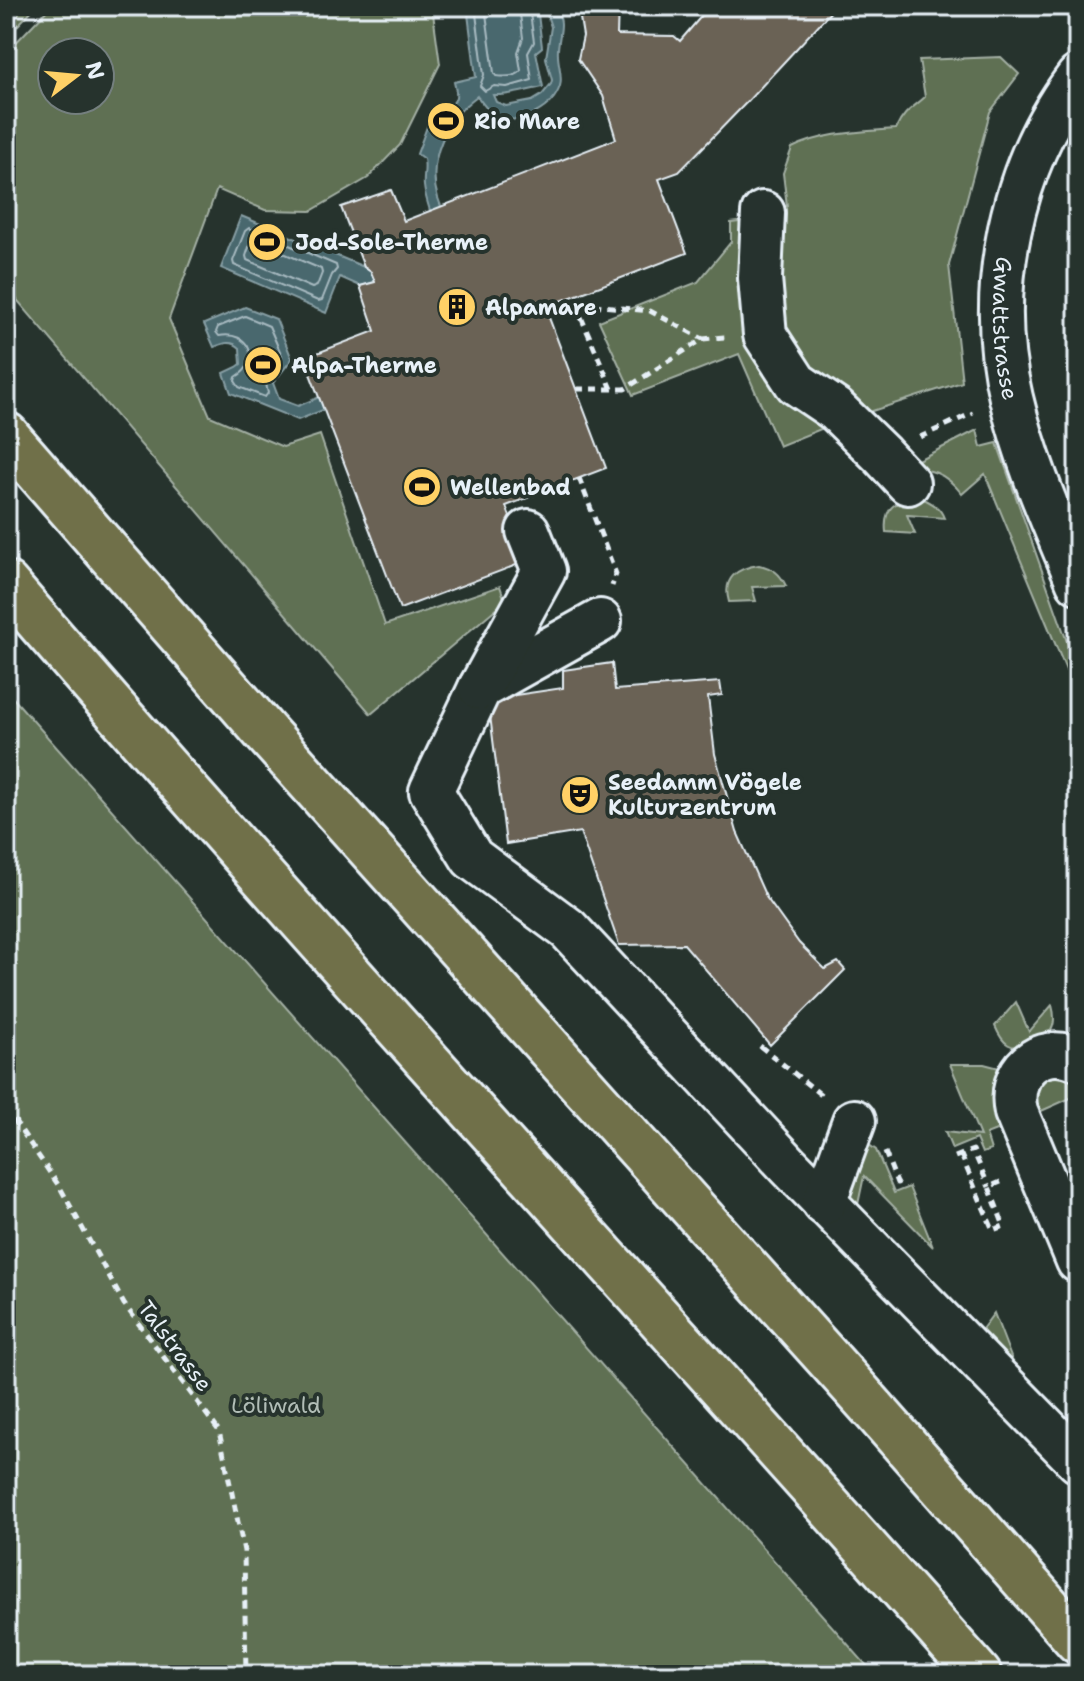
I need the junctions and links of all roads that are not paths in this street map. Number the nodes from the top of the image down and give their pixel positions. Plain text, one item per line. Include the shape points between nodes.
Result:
1 (1078, 77) edge
2 (763, 213) dead end
3 (6, 435) edge
4 (895, 469) road end
5 (528, 531) dead end
6 (1078, 582) edge
7 (6, 584) edge
8 (600, 621) road end
9 (480, 688) junction
10 (1078, 1059) edge
11 (868, 1133) road end
12 (824, 1203) junction
13 (1078, 1261) edge
14 (1078, 1461) edge
15 (1078, 1641) edge
16 (979, 1675) edge

1 - 6 street, Gwattstrasse via 1033,156 1015,209 1001,298 1011,396 1030,463
2 - 4 street via 760,278 765,335 796,383 836,410
3 - 15 highway
5 - 9 street via 544,571
7 - 16 highway
8 - 9 street
9 - 12 street via 431,791 472,858 568,929
10 - 13 street via 1039,1057 1021,1073 1013,1099
11 - 12 street
12 - 14 street

